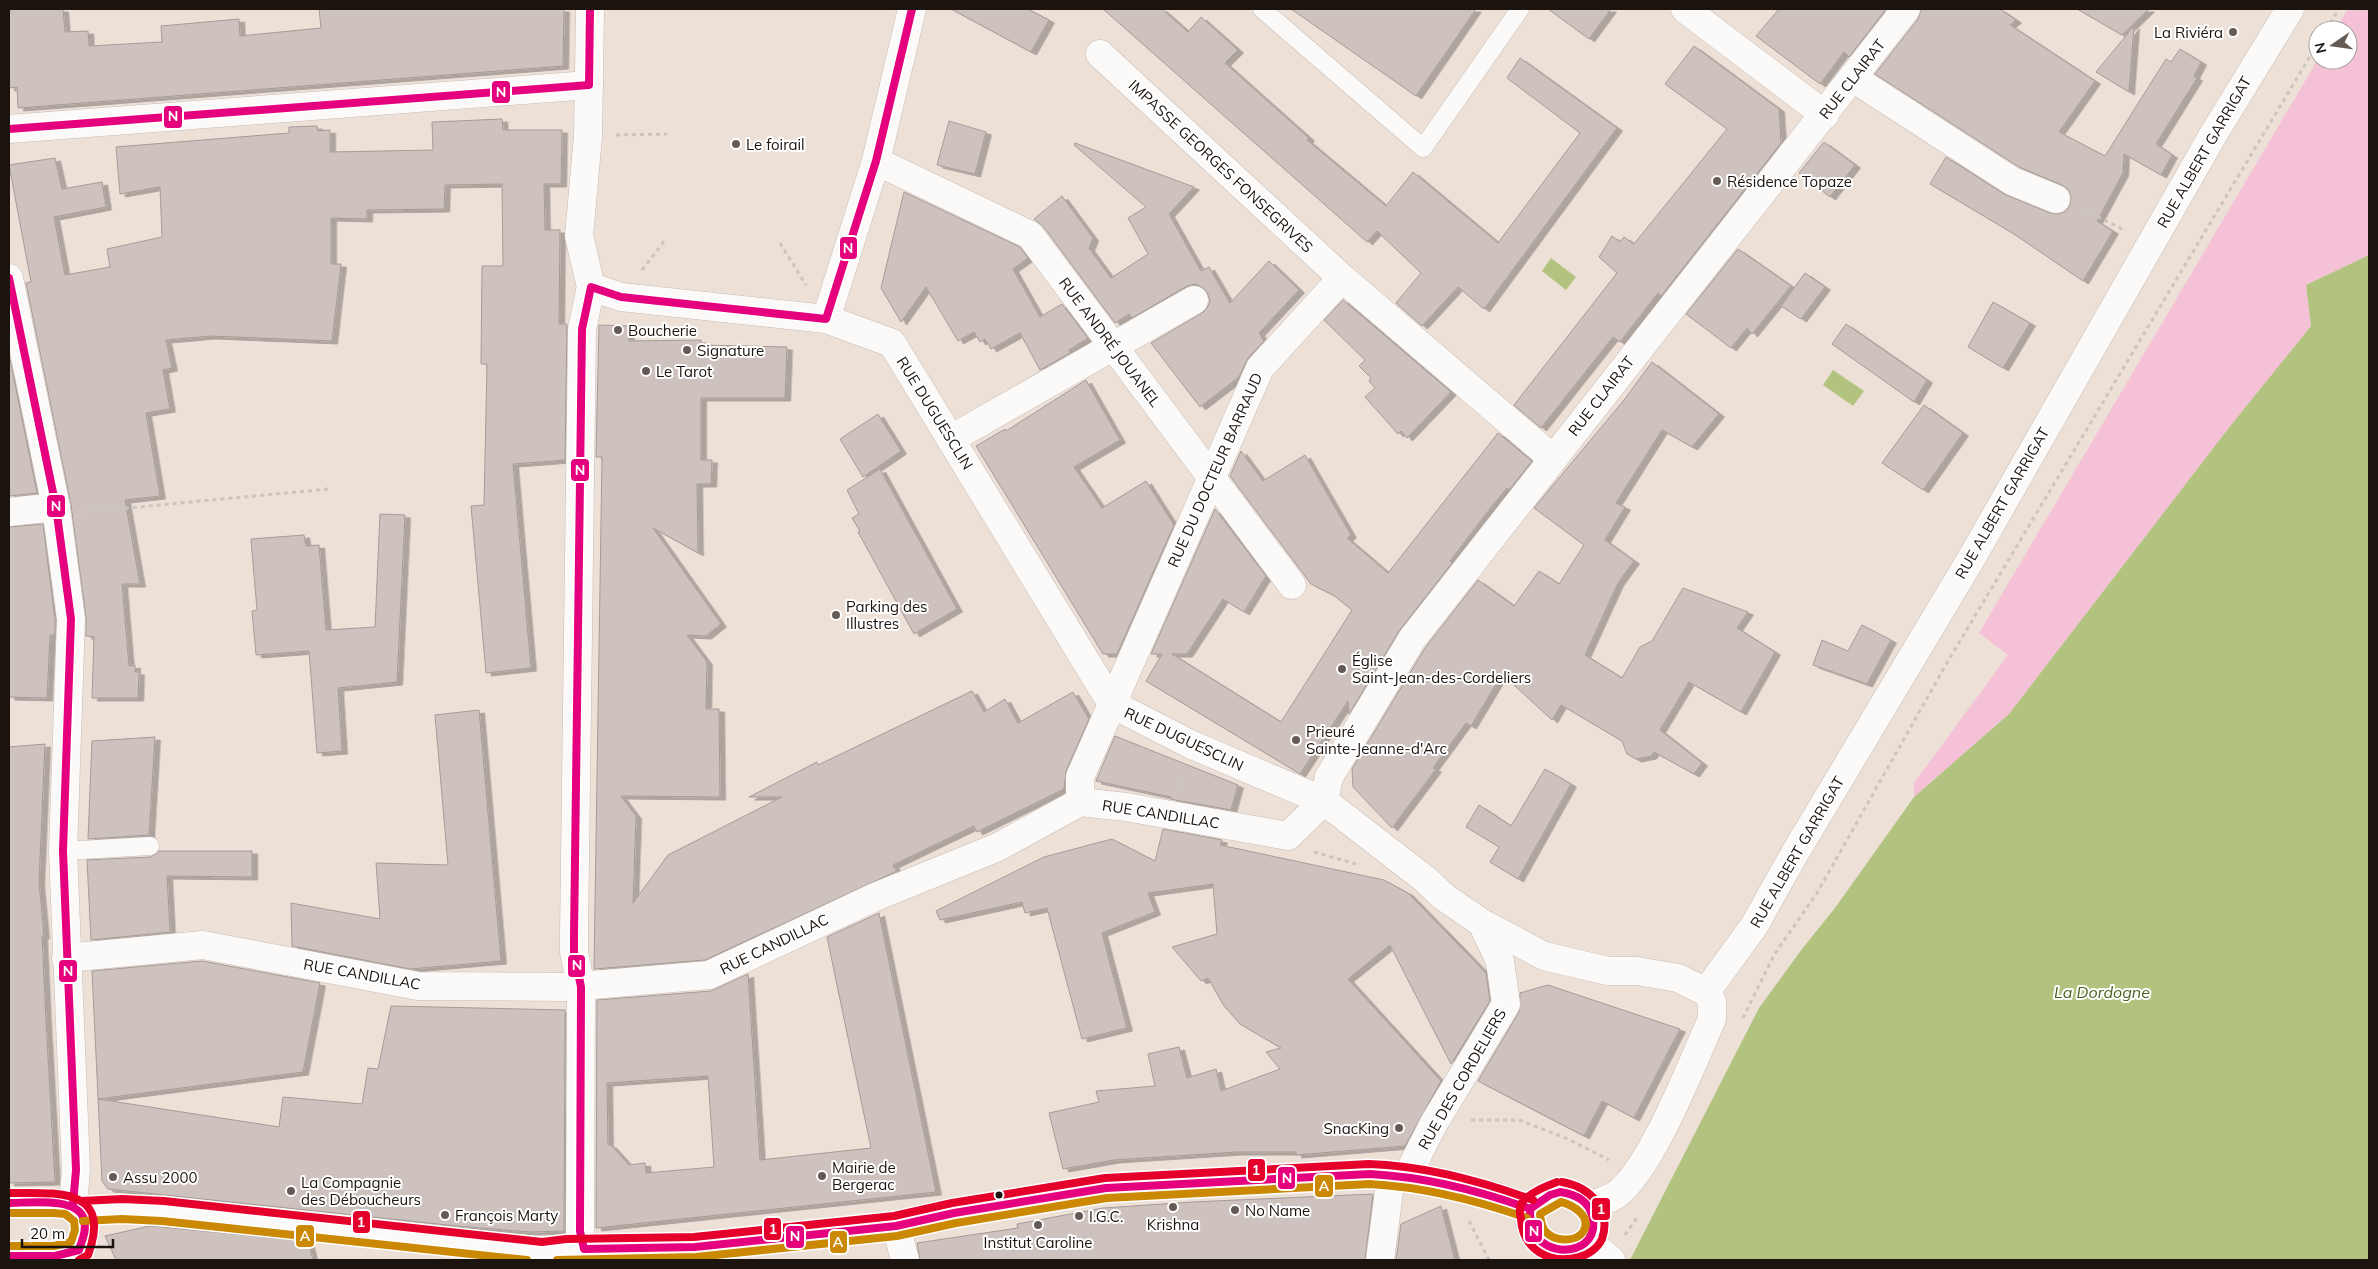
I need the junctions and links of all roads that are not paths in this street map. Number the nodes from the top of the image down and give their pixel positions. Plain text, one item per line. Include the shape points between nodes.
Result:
1 (590, 9) edge
2 (912, 9) edge
3 (1262, 9) edge
4 (1520, 9) edge
5 (1685, 9) edge
6 (1906, 9) edge
7 (2290, 9) edge
8 (1100, 54) dead end
9 (1853, 78) junction
10 (589, 85) junction
11 (1825, 115) junction
12 (9, 129) edge
13 (876, 161) junction
14 (2056, 200) road end
15 (9, 278) edge
16 (1342, 278) junction
17 (591, 287) junction
18 (1194, 300) dead end
19 (826, 320) junction
20 (1114, 346) junction
21 (951, 439) junction
22 (1552, 458) junction
23 (1211, 478) junction
24 (56, 511) junction
25 (9, 512) edge
26 (1292, 585) dead end
27 (1112, 704) junction
28 (1324, 801) junction
29 (1080, 802) junction
30 (150, 846) dead end
31 (63, 851) junction
32 (1482, 924) junction
33 (66, 958) junction
34 (581, 987) junction
35 (1706, 992) junction
36 (1399, 1176) junction
37 (9, 1203) edge
38 (1589, 1206) junction
39 (77, 1207) junction
40 (1530, 1209) junction
41 (896, 1226) junction
42 (584, 1249) junction
43 (695, 1254) edge
44 (1605, 1255) edge
45 (9, 1256) edge
46 (67, 1258) edge
47 (1556, 1259) edge
48 (905, 1260) edge
49 (1380, 1260) edge

1 - 10 street
2 - 13 street
3 - 4 lane via 1423,148
5 - 11 street
6 - 9 street, RUE CLAIRAT
7 - 35 street, RUE ALBERT GARRIGAT via 2213,135 1971,559 1754,926
8 - 16 street, IMPASSE GEORGES FONSEGRIVES
9 - 11 street, RUE CLAIRAT
9 - 14 street via 2012,181
10 - 12 street
10 - 17 street via 580,236
11 - 22 street, RUE CLAIRAT
13 - 19 street
13 - 20 street, RUE ANDRÉ JOUANEL via 1030,235
15 - 24 street
16 - 22 street
16 - 23 street, RUE DU DOCTEUR BARRAUD via 1260,368
17 - 19 street, RUE DUGUESCLIN via 621,297
17 - 34 street via 582,329 574,936
18 - 20 street
19 - 21 street, RUE DUGUESCLIN via 892,343
20 - 21 street
20 - 23 street, RUE ANDRÉ JOUANEL
21 - 27 street, RUE DUGUESCLIN
22 - 28 street, RUE CLAIRAT via 1412,639 1329,777
23 - 26 street, RUE ANDRÉ JOUANEL
23 - 27 street, RUE DU DOCTEUR BARRAUD
24 - 25 street
24 - 31 street via 71,619
27 - 28 street, RUE DUGUESCLIN via 1192,745
27 - 29 street, RUE DU DOCTEUR BARRAUD via 1080,777
28 - 29 street, RUE CANDILLAC via 1288,836
28 - 32 street, RUE DUGUESCLIN
29 - 34 street, RUE CANDILLAC via 998,847 875,897 709,975
30 - 31 lane
31 - 33 street
32 - 35 street, RUE DUGUESCLIN via 1544,956 1608,970 1678,978
32 - 36 street, RUE DES CORDELIERS via 1500,961 1506,1004
33 - 34 street, RUE CANDILLAC via 203,945 418,986
33 - 39 street
34 - 42 street via 580,1231
35 - 38 street via 1712,1001 1712,1019 1658,1137 1636,1174 1617,1195
36 - 40 street via 1494,1196
36 - 41 street via 1370,1174 1106,1188
36 - 49 street, RUE DES CORDELIERS
37 - 39 street
38 - 40 street via 1571,1193 1560,1192
38 - 44 street
39 - 42 street via 388,1232 542,1252
39 - 46 street via 85,1222 84,1237 78,1250
40 - 47 street via 1532,1239 1546,1254
41 - 43 street
41 - 48 street
42 - 43 street
44 - 47 street
45 - 46 street

